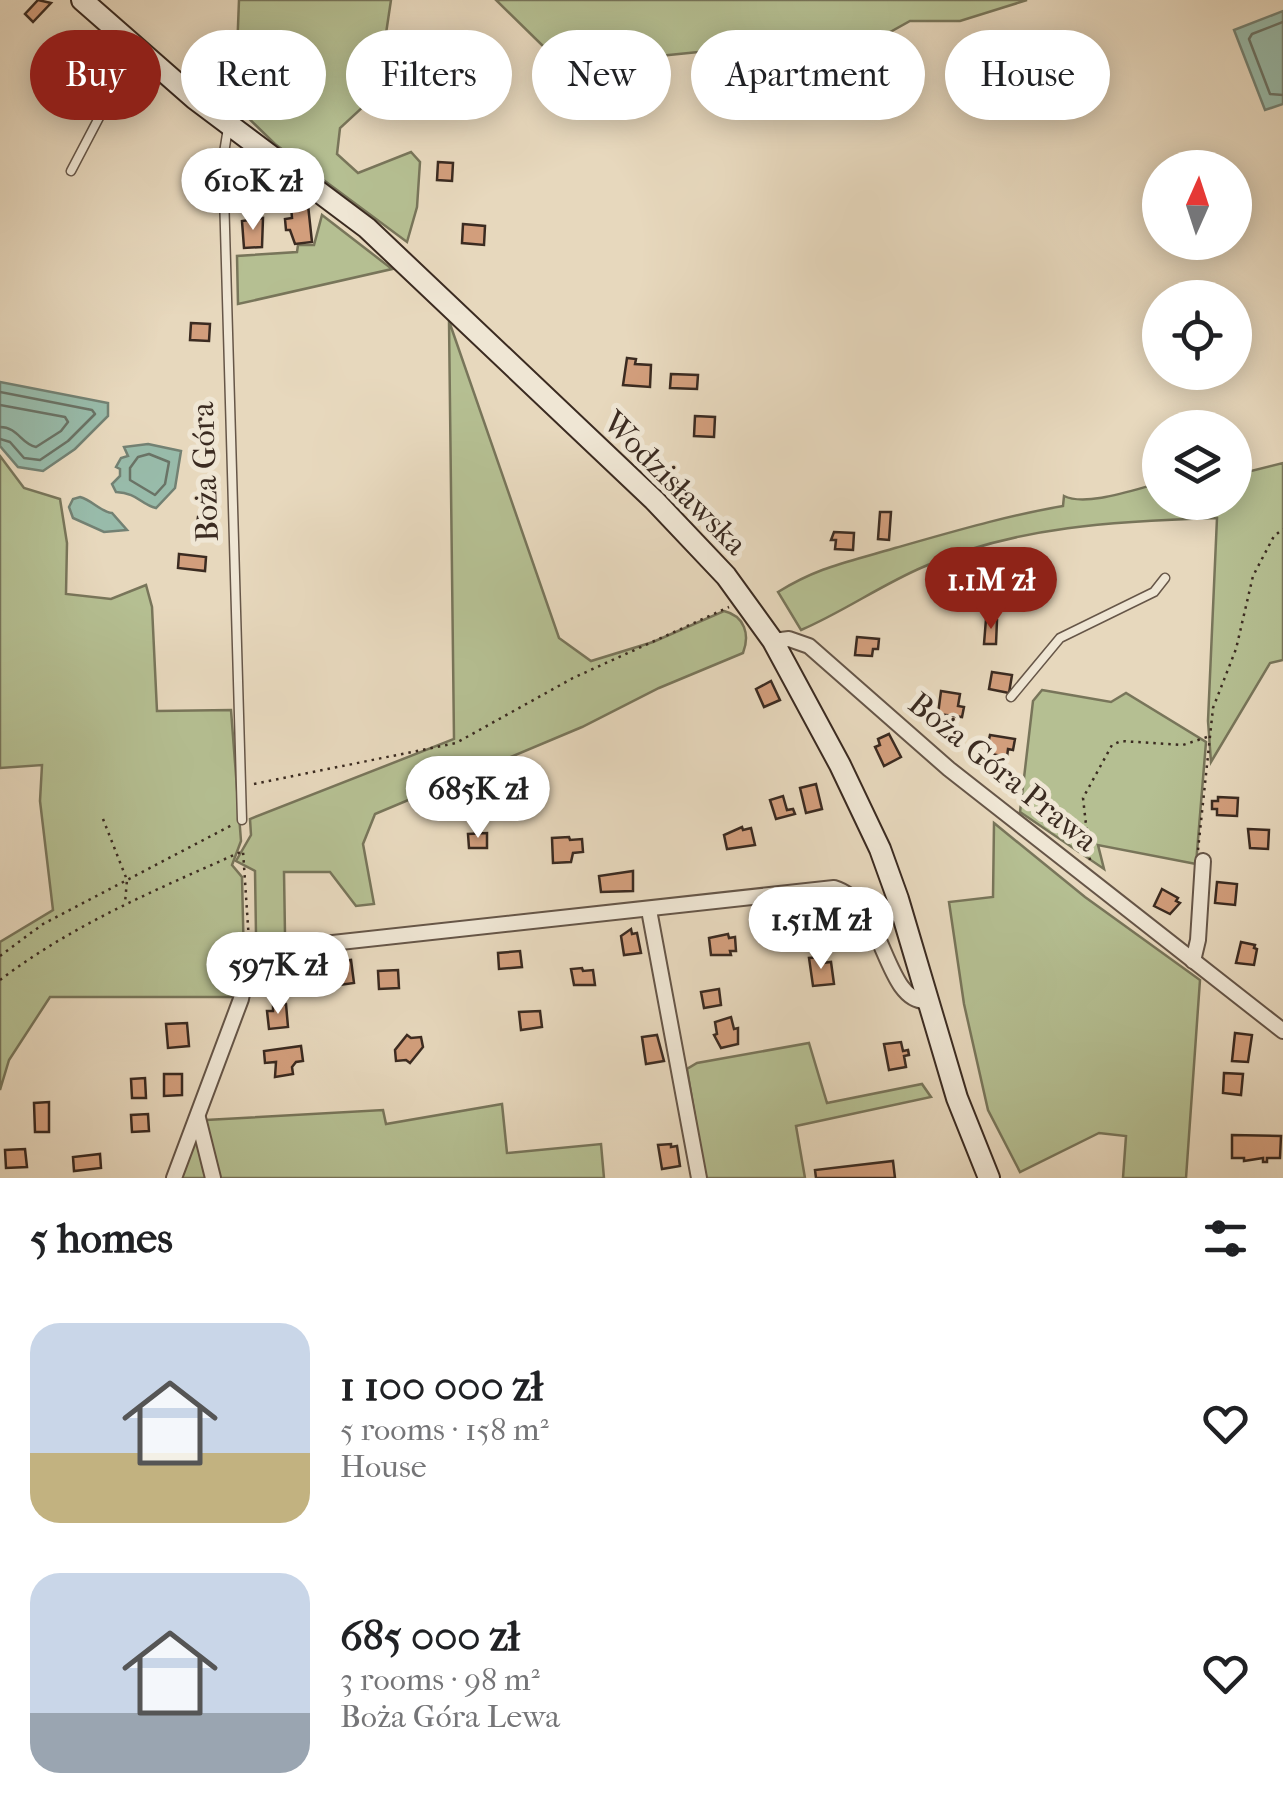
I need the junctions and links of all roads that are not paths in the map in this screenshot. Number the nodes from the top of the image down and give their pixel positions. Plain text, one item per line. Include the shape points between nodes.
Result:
1 (82, 0) edge
2 (116, 30) edge
3 (161, 69) edge
4 (98, 120) edge
5 (228, 124) junction
6 (71, 172) dead end
7 (1165, 578) dead end
8 (772, 641) junction
9 (1011, 697) dead end
10 (242, 820) road end
11 (1200, 861) road end
12 (649, 910) junction
13 (1193, 961) junction
14 (926, 1001) junction
15 (1283, 1031) edge
16 (198, 1117) junction
17 (174, 1178) edge
18 (213, 1178) edge
19 (699, 1178) edge
20 (990, 1178) edge

1 - 2 main road, Wodzisławska
3 - 5 main road, Wodzisławska
4 - 6 lane
5 - 8 main road, Wodzisławska via 344,209 417,274 701,547
5 - 10 lane, Boża Góra via 223,158
7 - 9 lane via 1154,592 1060,638
8 - 13 street, Boża Góra Prawa via 809,646 948,769
8 - 14 main road, Wodzisławska via 880,850
11 - 13 street
12 - 14 street via 824,888 846,892 862,906 903,990
12 - 16 street via 250,952 242,999
12 - 19 street
13 - 15 street, Boża Góra Prawa
14 - 20 main road, Wodzisławska
16 - 17 street
16 - 18 street

